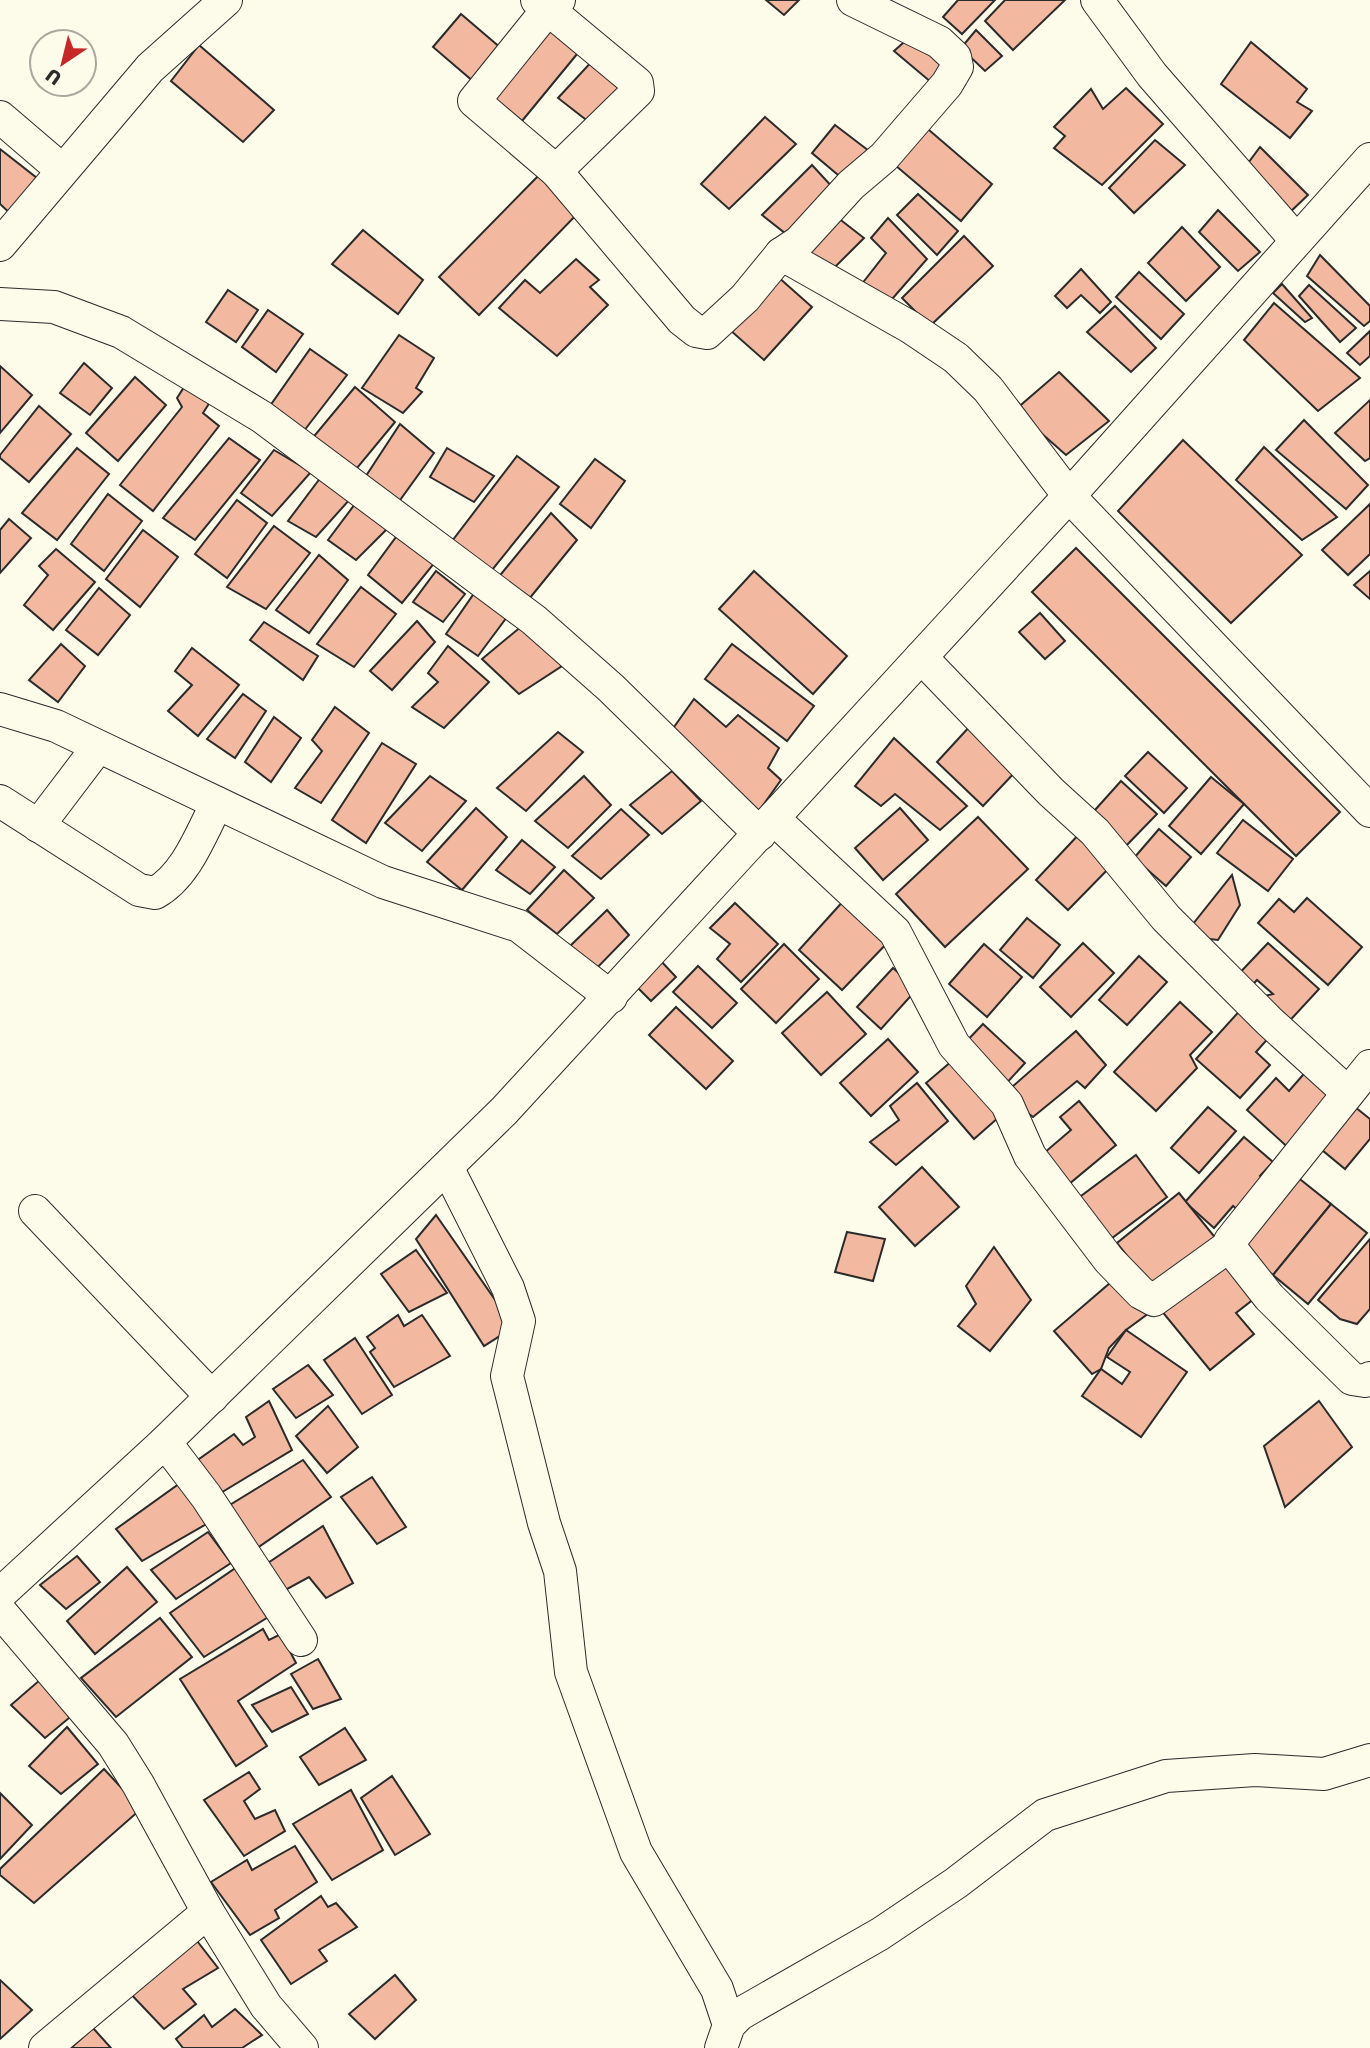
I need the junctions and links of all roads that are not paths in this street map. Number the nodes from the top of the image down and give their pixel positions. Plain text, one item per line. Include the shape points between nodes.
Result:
1 (226, 0) edge
2 (853, 0) edge
3 (1097, 0) edge
4 (548, 3) edge
5 (0, 117) edge
6 (1370, 159) edge
7 (62, 170) junction
8 (556, 171) junction
9 (1296, 240) junction
10 (0, 244) edge
11 (781, 254) junction
12 (0, 304) edge
13 (1069, 495) junction
14 (921, 657) junction
15 (0, 709) edge
16 (98, 747) junction
17 (0, 801) edge
18 (1367, 802) edge
19 (217, 803) junction
20 (38, 826) junction
21 (767, 827) junction
22 (611, 997) junction
23 (1370, 1066) edge
24 (1348, 1093) junction
25 (447, 1167) junction
26 (35, 1211) dead end
27 (1229, 1246) junction
28 (1370, 1378) edge
29 (212, 1397) junction
30 (165, 1442) junction
31 (3, 1590) edge
32 (301, 1640) dead end
33 (1370, 1760) edge
34 (208, 1912) junction
35 (725, 2036) edge
36 (45, 2048) edge
37 (302, 2048) edge

1 - 7 street via 150,68
2 - 11 street via 939,42 955,57 957,67 884,157 851,185 799,242
3 - 9 street via 1152,75
4 - 8 street via 474,101
4 - 8 street via 637,83 638,91
5 - 7 street
6 - 9 street
7 - 10 street
8 - 11 street via 696,331 707,333 715,328
9 - 13 street
11 - 13 street via 956,358 988,389
12 - 21 street via 54,307 121,332 261,417 534,620
13 - 14 street
13 - 18 street
14 - 21 street
14 - 24 street via 1095,832 1166,918
15 - 16 street via 56,726
16 - 19 street
16 - 20 street
17 - 20 street
19 - 20 street via 186,862 167,887 155,893 139,890
19 - 22 street via 383,882 519,926
21 - 22 street
21 - 27 street via 895,932 954,1045 1007,1104 1030,1156 1109,1260 1141,1293 1154,1300
22 - 25 street
23 - 24 street
24 - 27 street
25 - 29 street
25 - 35 street via 508,1288 519,1321 508,1376 544,1523 561,1571 571,1672 636,1852 717,1989
26 - 29 street
27 - 28 street via 1269,1297 1352,1379
29 - 30 street
30 - 31 street
30 - 32 street
31 - 34 street via 113,1744
33 - 35 street via 1324,1774 1255,1770 1166,1776 1045,1815 880,1934 740,2014
34 - 36 street
34 - 37 street via 266,2006

